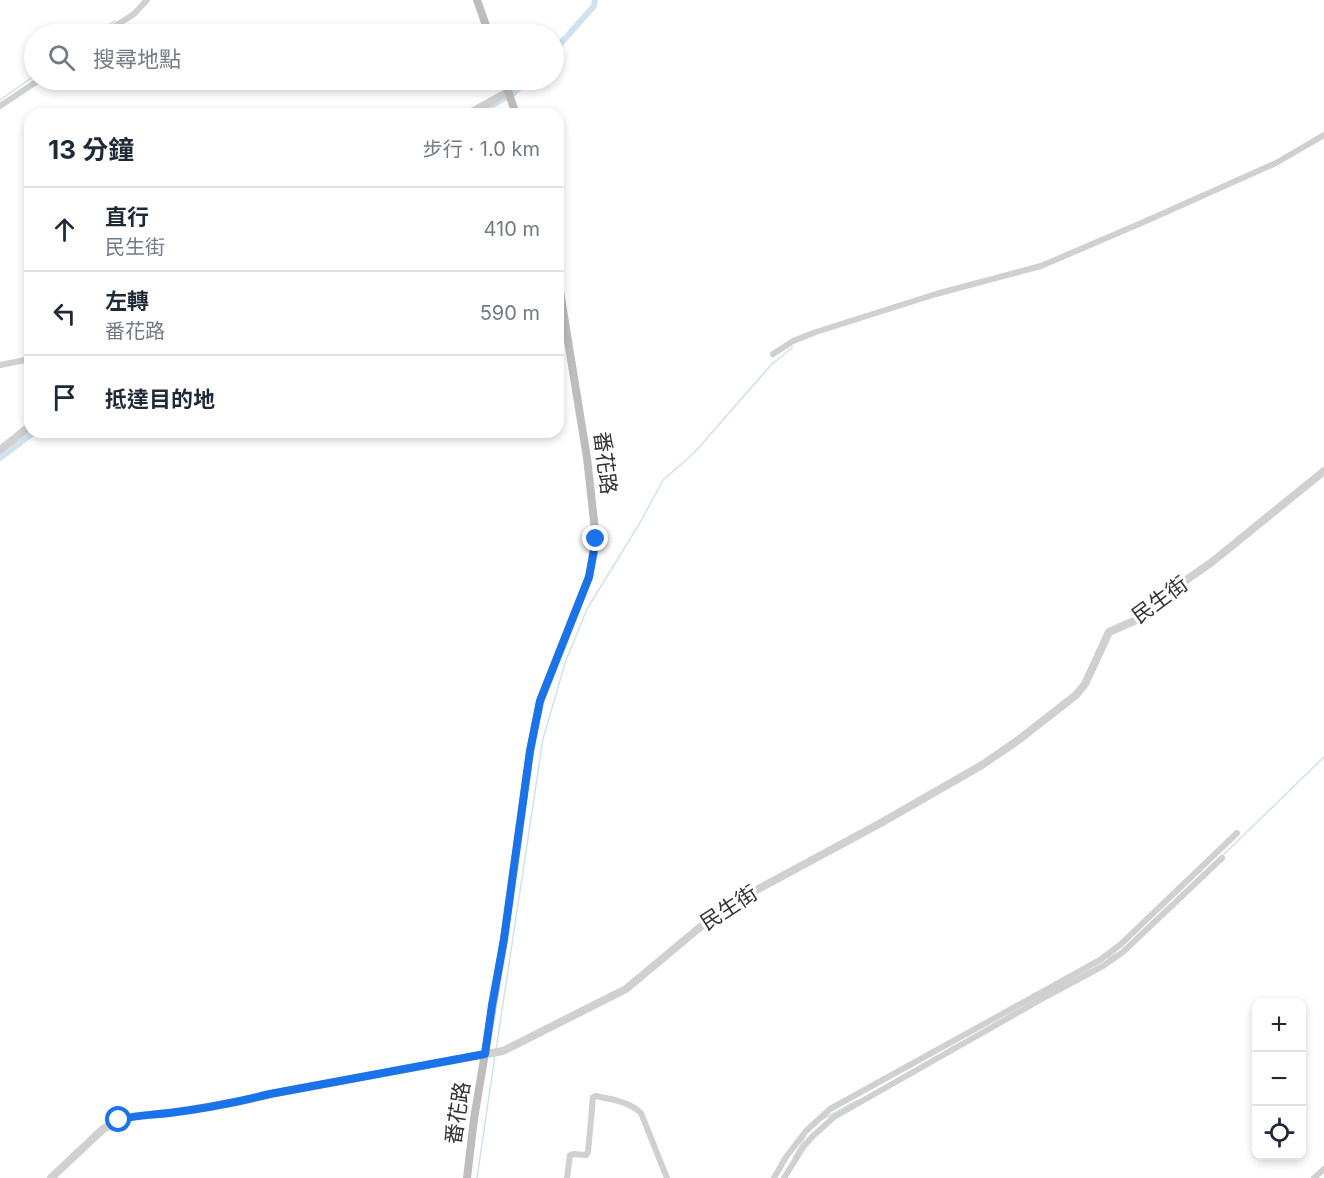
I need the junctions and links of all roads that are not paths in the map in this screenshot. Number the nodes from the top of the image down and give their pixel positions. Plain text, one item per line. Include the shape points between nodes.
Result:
1 (147, 0) edge
2 (477, 0) edge
3 (119, 24) edge
4 (485, 24) edge
5 (24, 90) edge
6 (508, 92) joint
7 (0, 106) edge
8 (479, 108) edge
9 (514, 108) edge
10 (1324, 135) edge
11 (564, 316) edge
12 (773, 354) dead end
13 (24, 360) edge
14 (0, 366) edge
15 (24, 431) edge
16 (0, 450) edge
17 (1324, 471) edge
18 (1238, 833) dead end
19 (1222, 858) dead end
20 (485, 1054) junction
21 (1324, 1169) edge
22 (51, 1178) edge
23 (467, 1178) edge
24 (567, 1178) edge
25 (668, 1178) edge
26 (774, 1178) edge
27 (784, 1178) edge
28 (1314, 1178) edge

1 - 3 street
2 - 4 main road
5 - 7 street
6 - 8 street
6 - 9 main road
10 - 12 street via 1276,163 1041,266 816,332
11 - 20 main road, 番花路 via 596,539 589,577 540,701
13 - 14 street
15 - 16 street
17 - 20 street, 民生街 via 1156,608 1109,632 1076,695 1017,741 879,824 723,908 626,989 503,1051
18 - 26 street via 1100,960 830,1110 806,1131
19 - 27 street via 1123,952 1103,966 834,1117 804,1146
20 - 22 street, 民生街 via 243,1101 129,1117 103,1129
20 - 23 main road, 番花路
21 - 28 street
24 - 25 street via 570,1155 588,1152 596,1096 627,1104 641,1113

